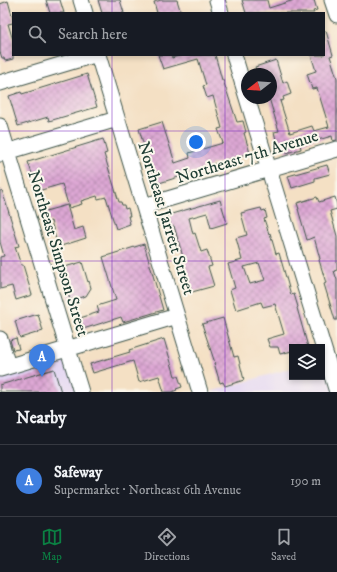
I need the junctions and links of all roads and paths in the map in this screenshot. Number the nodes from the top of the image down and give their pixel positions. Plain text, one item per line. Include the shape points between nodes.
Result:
1 (81, 0) edge
2 (217, 0) edge
3 (332, 0) edge
4 (85, 12) edge
5 (221, 12) edge
6 (337, 15) edge
7 (91, 56) edge
8 (98, 56) edge
9 (234, 56) edge
10 (241, 78) edge
11 (0, 83) edge
12 (249, 104) edge
13 (117, 119) junction
14 (0, 126) edge
15 (337, 149) edge
16 (4, 153) edge
17 (269, 170) junction
18 (144, 206) junction
19 (177, 316) junction
20 (0, 339) edge
21 (68, 348) junction
22 (4, 367) edge
23 (81, 392) edge
24 (200, 392) edge
25 (337, 392) edge

1 - 4 street
2 - 5 street
3 - 6 street
7 - 11 street
8 - 13 street, Northeast Jarrett Street
9 - 10 street
12 - 17 street
13 - 16 street
13 - 18 street, Northeast Jarrett Street
14 - 16 street, Northeast Simpson Street
15 - 17 street, Northeast 7th Avenue
16 - 21 street, Northeast Simpson Street
17 - 18 street, Northeast 7th Avenue
17 - 25 street
18 - 19 street, Northeast Jarrett Street
19 - 21 street
19 - 24 street, Northeast Jarrett Street
20 - 22 street
21 - 22 street
21 - 23 street, Northeast Simpson Street

